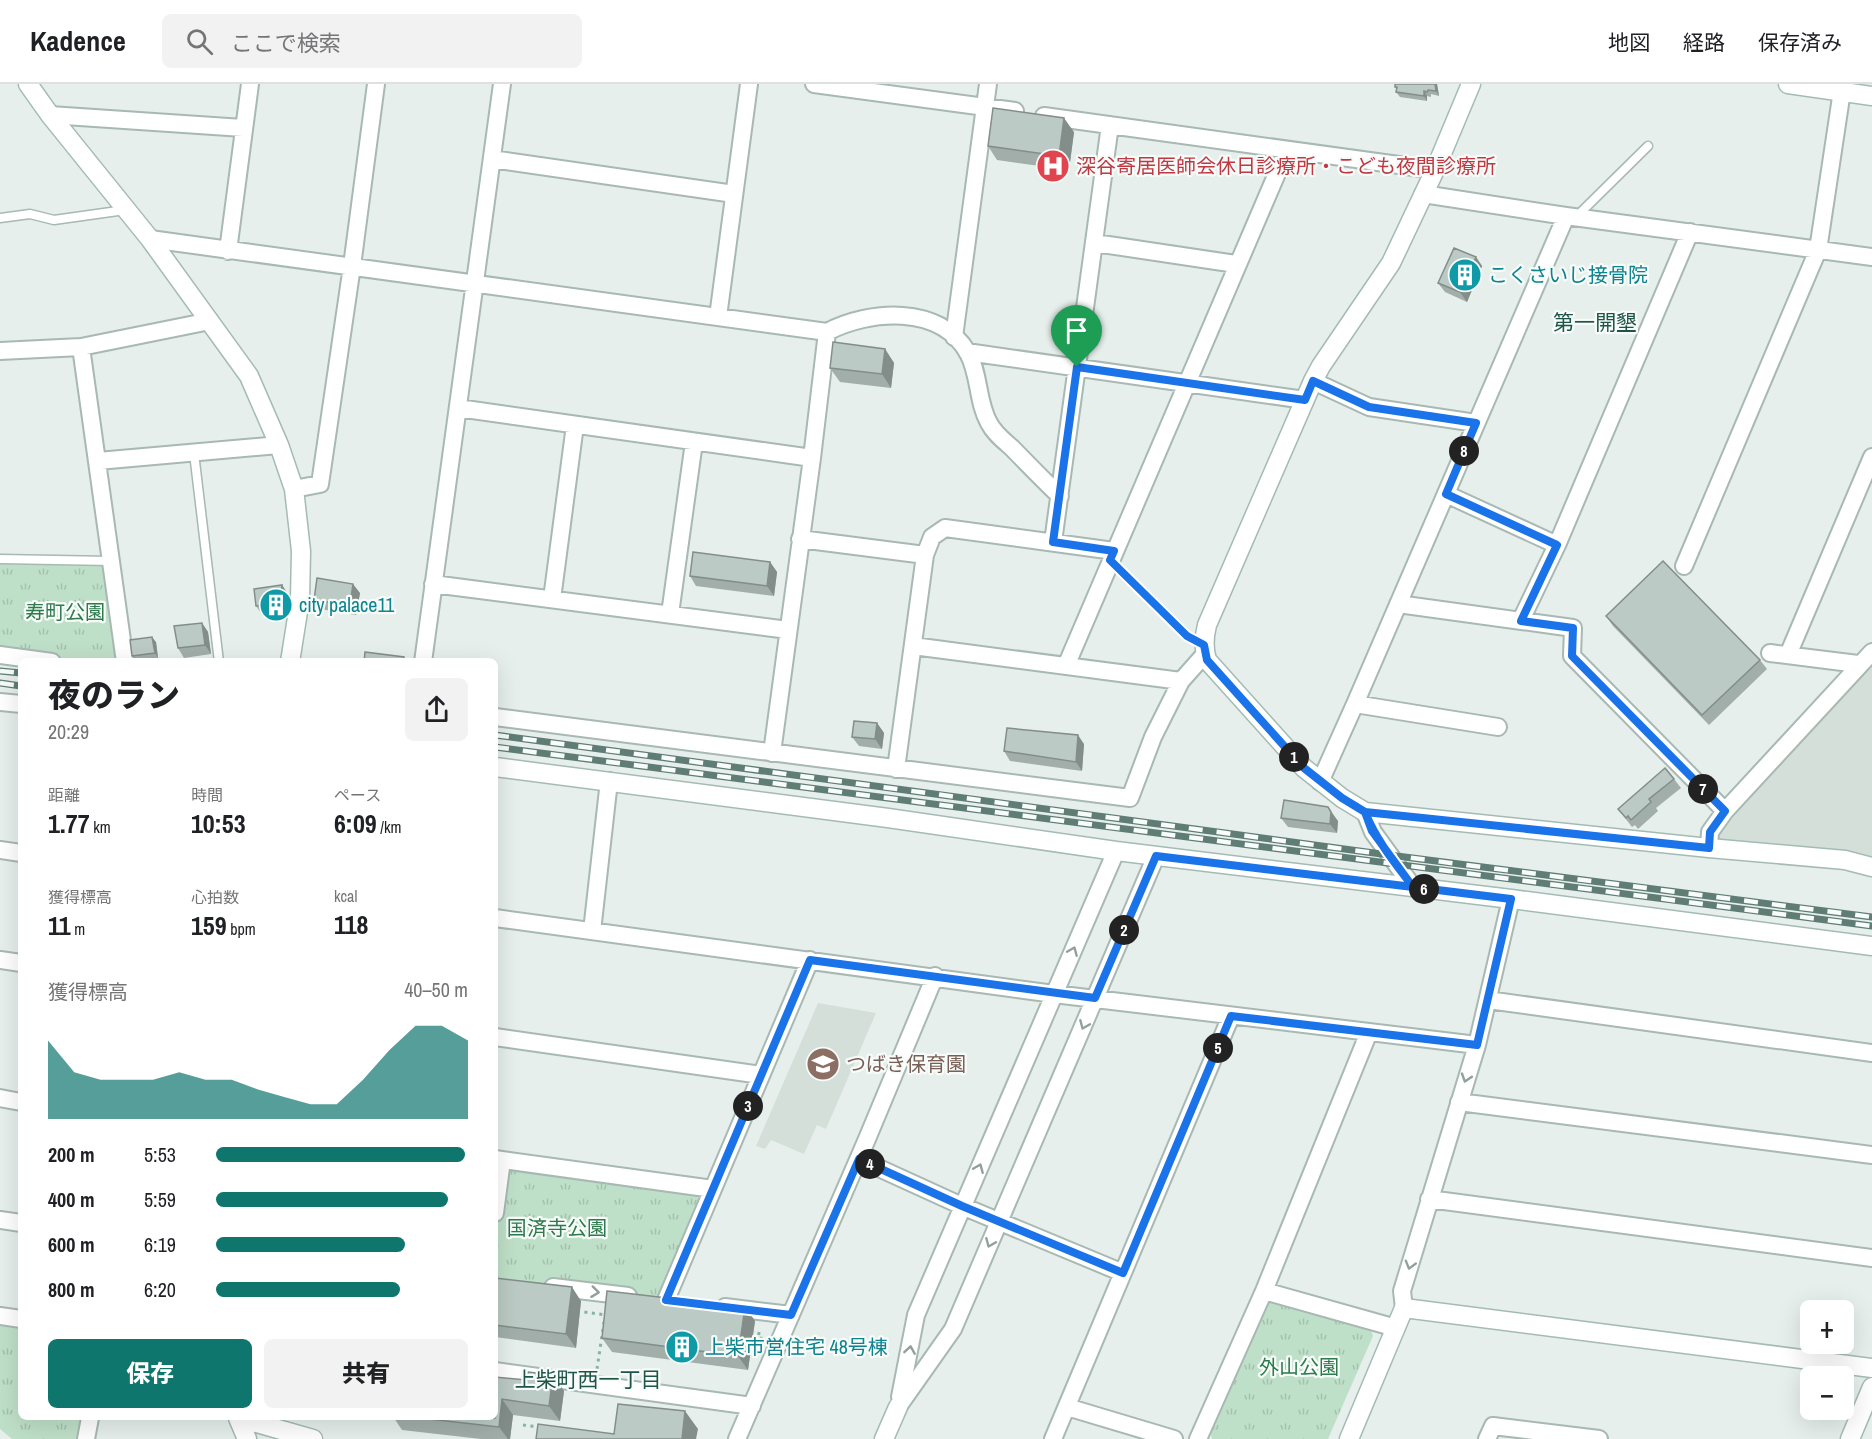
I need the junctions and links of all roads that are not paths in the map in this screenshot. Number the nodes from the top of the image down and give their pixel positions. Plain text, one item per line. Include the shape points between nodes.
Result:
1 (28, 84) edge
2 (249, 84) edge
3 (376, 84) edge
4 (502, 84) edge
5 (749, 84) edge
6 (814, 84) edge
7 (988, 84) edge
8 (1471, 84) edge
9 (1788, 84) edge
10 (1842, 88) edge
11 (1872, 96) edge
12 (985, 107) junction
13 (50, 115) junction
14 (1110, 125) junction
15 (243, 128) junction
16 (1648, 146) dead end
17 (1287, 150) junction
18 (492, 159) junction
19 (1435, 170) junction
20 (734, 194) junction
21 (1423, 194) junction
22 (125, 210) junction
23 (1571, 217) junction
24 (0, 218) edge
25 (1690, 232) junction
26 (150, 239) junction
27 (1095, 243) junction
28 (228, 250) junction
29 (1818, 250) junction
30 (1872, 257) edge
31 (1236, 264) junction
32 (352, 266) junction
33 (475, 283) junction
34 (718, 316) junction
35 (210, 321) junction
36 (827, 332) junction
37 (954, 337) junction
38 (81, 347) junction
39 (0, 351) edge
40 (967, 352) junction
41 (1077, 367) junction
42 (1313, 381) junction
43 (1188, 382) junction
44 (1305, 400) junction
45 (458, 408) junction
46 (1476, 423) junction
47 (575, 425) junction
48 (694, 442) junction
49 (279, 445) junction
50 (194, 453) junction
51 (1872, 457) edge
52 (812, 458) junction
53 (98, 461) junction
54 (294, 489) junction
55 (1446, 494) junction
56 (1060, 496) junction
57 (800, 539) junction
58 (1053, 542) junction
59 (1557, 545) junction
60 (925, 555) junction
61 (1112, 555) junction
62 (0, 559) edge
63 (111, 561) junction
64 (1684, 566) dead end
65 (433, 584) junction
66 (552, 599) junction
67 (1398, 604) junction
68 (670, 614) junction
69 (1521, 621) junction
70 (788, 630) junction
71 (913, 646) junction
72 (1205, 650) junction
73 (1872, 652) edge
74 (1770, 653) dead end
75 (0, 655) edge
76 (1788, 655) junction
77 (22, 658) edge
78 (124, 658) edge
79 (219, 658) edge
80 (291, 658) edge
81 (424, 658) edge
82 (1858, 664) junction
83 (1066, 666) junction
84 (1181, 681) junction
85 (0, 702) edge
86 (18, 704) edge
87 (1355, 704) junction
88 (498, 717) edge
89 (1498, 727) dead end
90 (772, 753) junction
91 (498, 766) edge
92 (896, 769) junction
93 (609, 781) junction
94 (1320, 782) junction
95 (1725, 811) junction
96 (1365, 812) junction
97 (1709, 848) junction
98 (0, 850) edge
99 (1116, 851) junction
100 (18, 853) edge
101 (1156, 856) junction
102 (1872, 867) edge
103 (1413, 887) junction
104 (1511, 899) junction
105 (498, 918) edge
106 (592, 931) junction
107 (1872, 946) edge
108 (0, 960) edge
109 (810, 960) junction
110 (18, 963) edge
111 (935, 976) junction
112 (1054, 994) junction
113 (1095, 998) junction
114 (1488, 1000) junction
115 (1231, 1016) junction
116 (1369, 1032) junction
117 (498, 1037) edge
118 (1477, 1045) junction
119 (1872, 1053) edge
120 (761, 1075) junction
121 (0, 1098) edge
122 (18, 1101) edge
123 (1459, 1102) junction
124 (1872, 1155) edge
125 (859, 1159) junction
126 (498, 1160) edge
127 (713, 1189) junction
128 (1429, 1199) junction
129 (962, 1206) junction
130 (0, 1220) edge
131 (1000, 1221) junction
132 (18, 1223) edge
133 (1872, 1258) edge
134 (1123, 1273) junction
135 (542, 1286) edge
136 (1264, 1291) junction
137 (655, 1299) junction
138 (688, 1303) edge
139 (711, 1305) edge
140 (1404, 1308) junction
141 (791, 1315) junction
142 (0, 1316) edge
143 (18, 1319) edge
144 (1396, 1328) junction
145 (1872, 1368) edge
146 (498, 1371) edge
147 (1872, 1387) edge
148 (752, 1406) junction
149 (898, 1407) junction
150 (1067, 1407) junction
151 (90, 1420) edge
152 (239, 1420) edge
153 (245, 1420) edge
154 (87, 1439) edge
155 (247, 1439) edge
156 (313, 1439) edge
157 (737, 1439) edge
158 (884, 1439) edge
159 (1053, 1439) edge
160 (1174, 1439) edge
161 (1198, 1439) edge
162 (1349, 1439) edge
163 (1487, 1439) edge
164 (1599, 1439) edge
165 (1850, 1439) edge

1 - 13 street
2 - 15 street
3 - 32 street
4 - 18 street
5 - 20 street
6 - 12 street
7 - 12 street
8 - 19 street
9 - 10 street
10 - 11 street
10 - 29 street
12 - 14 street
12 - 37 street
13 - 15 street
13 - 22 street
14 - 17 street
14 - 27 street
15 - 28 street
16 - 23 lane
17 - 19 street
17 - 31 street
18 - 20 street
18 - 33 street
19 - 21 street
20 - 34 street
21 - 23 street
21 - 42 street via 1391,263
22 - 24 lane via 54,220 30,214
22 - 26 street
23 - 25 street
23 - 46 street
25 - 29 street
25 - 59 street
26 - 28 street
26 - 35 street
27 - 31 street
27 - 41 street
28 - 32 street
29 - 30 street
29 - 64 street
31 - 43 street
32 - 33 street
32 - 54 street via 320,484
33 - 34 street
33 - 45 street
34 - 36 street
35 - 38 street
35 - 49 street via 249,376
36 - 37 street via 869,316 898,315 922,319
36 - 52 street
37 - 40 street
38 - 39 street
38 - 53 street
40 - 41 street
40 - 56 street via 988,423
41 - 43 street
41 - 56 street
42 - 44 street
42 - 46 street via 1369,407
43 - 44 street
43 - 61 street
44 - 72 street via 1207,625
45 - 47 street
45 - 65 street
46 - 55 street
47 - 48 street
47 - 66 street
48 - 52 street
48 - 68 street
49 - 50 street
49 - 54 street
50 - 53 street
50 - 79 lane
51 - 76 street
52 - 57 street
53 - 63 street
54 - 80 street via 301,551 300,599
55 - 59 street
55 - 67 street
56 - 58 street
57 - 60 street
57 - 70 street
58 - 60 street via 945,528 932,537
58 - 61 street
59 - 69 street
60 - 71 street
61 - 72 lane via 1187,636
61 - 83 street
62 - 63 lane
63 - 78 street
65 - 66 street
65 - 81 street
66 - 68 street
67 - 69 street
67 - 87 street
68 - 70 street
69 - 95 street via 1573,628 1572,656
70 - 90 street
71 - 83 street
71 - 92 street
72 - 84 street
72 - 94 street via 1207,660
73 - 82 street
74 - 76 street
75 - 77 street
76 - 82 street
82 - 95 street
83 - 84 street
84 - 92 street via 1153,737 1130,798
85 - 86 street
87 - 89 street
87 - 94 street
88 - 90 street
90 - 92 street
91 - 93 street
93 - 99 street
93 - 106 street
94 - 96 street
95 - 97 street via 1710,832
96 - 97 street
96 - 103 street via 1372,831
97 - 102 street via 1845,860
98 - 100 street
99 - 101 street
112 -> 99 street
101 - 103 street
101 - 113 street
103 - 104 street
104 - 107 street
104 - 114 street
105 - 106 street
106 - 109 street
108 - 110 street
109 - 111 street
109 - 120 street
111 - 112 street
111 - 125 street
112 - 113 street
129 -> 112 street
113 - 115 street
113 -> 131 street
114 - 118 street
114 - 119 street
115 - 116 street
115 - 134 street
116 - 118 street
116 - 136 street
117 - 120 street
118 -> 123 street
120 - 127 street
121 - 122 street
123 - 124 street
123 - 128 street
125 - 129 street
125 - 141 street
126 - 127 street
127 - 137 street
128 - 133 street
128 -> 140 street via 1402,1291
129 - 131 street
149 -> 129 street via 916,1316
130 - 132 street
131 - 134 street
131 -> 149 street via 953,1329
134 - 150 street
135 -> 137 street
136 - 144 street
136 - 161 street
137 - 138 street
139 - 141 street
140 - 144 street
140 - 145 street
141 - 148 street
142 - 143 street
144 - 162 street
146 - 148 street
147 - 165 street
148 - 157 street
149 - 158 street
150 - 159 street
150 - 160 street
151 - 154 street
152 - 155 street
153 - 156 street
163 - 164 street via 1493,1426

